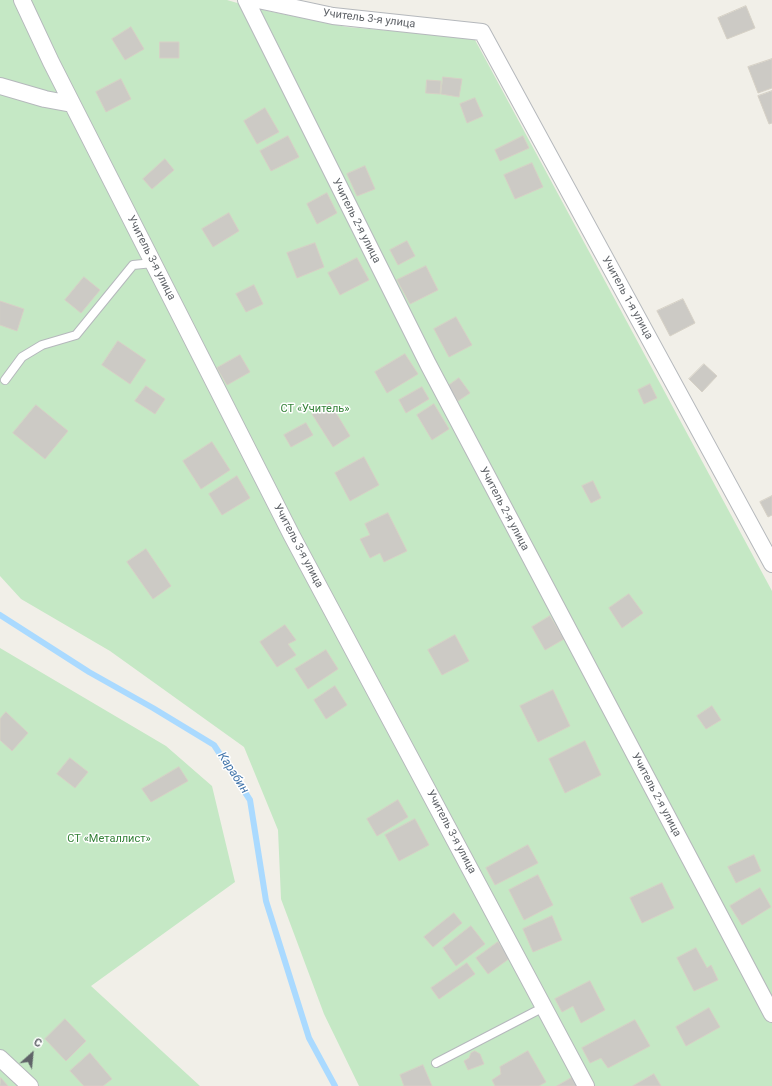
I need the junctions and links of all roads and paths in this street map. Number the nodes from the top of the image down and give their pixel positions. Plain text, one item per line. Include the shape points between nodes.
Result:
1 (22, 0) edge
2 (246, 0) edge
3 (258, 0) edge
4 (482, 32) joint
5 (0, 86) edge
6 (72, 104) junction
7 (154, 263) junction
8 (5, 380) dead end
9 (772, 564) edge
10 (544, 1007) junction
11 (772, 1014) edge
12 (0, 1058) edge
13 (436, 1063) dead end
14 (30, 1086) edge
15 (586, 1086) edge

1 - 6 street, Учитель 3-я улица
2 - 11 street, Учитель 2-я улица via 428,364
3 - 4 street, Учитель 3-я улица via 333,16
4 - 9 street, Учитель 1-я улица
5 - 6 street
6 - 7 street, Учитель 3-я улица
7 - 8 lane via 133,265 76,335 42,345 22,357
7 - 10 street, Учитель 3-я улица via 292,536
10 - 13 lane
10 - 15 street, Учитель 3-я улица
12 - 14 street

